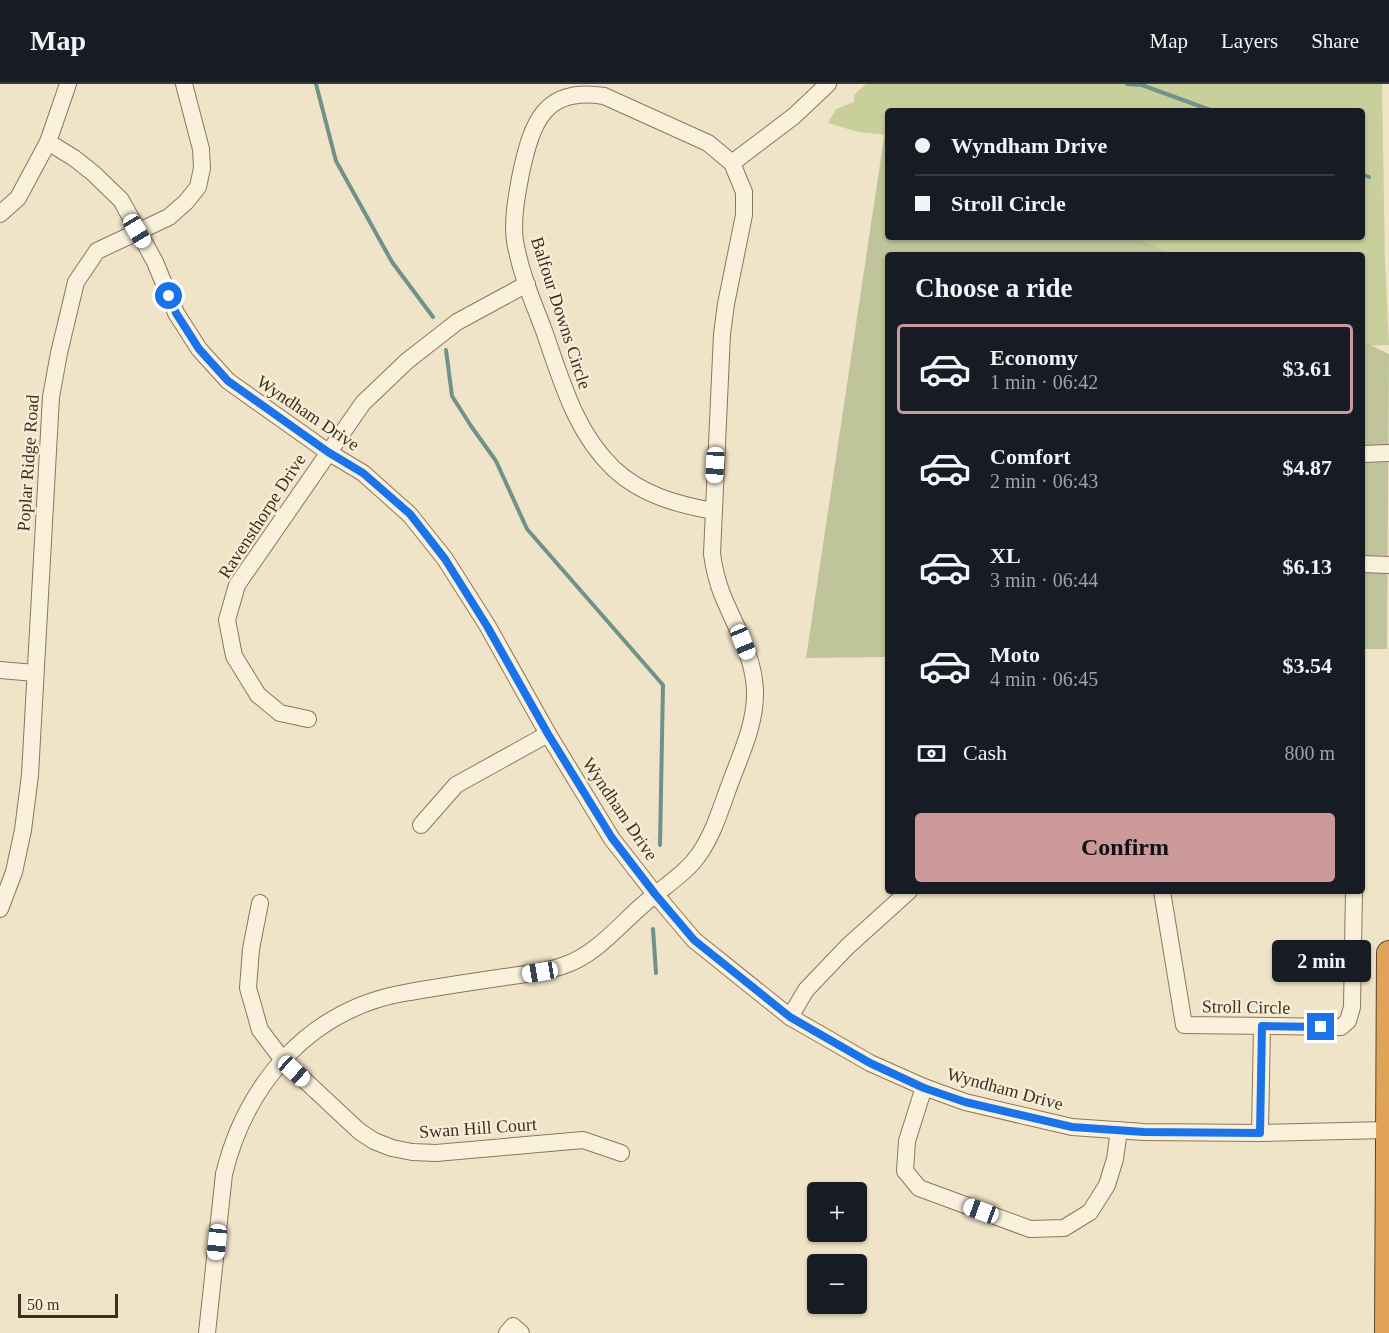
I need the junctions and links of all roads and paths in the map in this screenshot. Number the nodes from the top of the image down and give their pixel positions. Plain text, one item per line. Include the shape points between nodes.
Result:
1 (68, 84) edge
2 (184, 84) edge
3 (828, 84) edge
4 (48, 142) junction
5 (732, 162) junction
6 (0, 214) edge
7 (137, 231) junction
8 (527, 284) junction
9 (328, 452) junction
10 (1389, 453) edge
11 (1365, 454) edge
12 (713, 511) junction
13 (1365, 564) edge
14 (1389, 565) edge
15 (0, 670) edge
16 (35, 673) junction
17 (308, 719) dead end
18 (548, 734) junction
19 (422, 825) dead end
20 (7, 870) edge
21 (655, 894) junction
22 (906, 894) edge
23 (1162, 894) edge
24 (1354, 894) edge
25 (260, 903) dead end
26 (0, 909) edge
27 (1389, 953) edge
28 (790, 1017) junction
29 (1262, 1026) junction
30 (282, 1059) junction
31 (924, 1088) junction
32 (1119, 1130) junction
33 (1387, 1130) junction
34 (1260, 1133) junction
35 (621, 1153) dead end
36 (207, 1333) edge
37 (507, 1333) edge
38 (521, 1333) edge
39 (1386, 1333) edge

1 - 4 street
2 - 7 street, Poplar Ridge Road via 201,149 198,187 169,217
3 - 5 street via 794,116
4 - 6 street via 18,198
4 - 7 street, Wyndham Drive via 74,158 121,200
5 - 8 street, Balfour Downs Circle via 708,143 604,96 571,94 556,100 533,129 519,182 515,238
5 - 12 street, Balfour Downs Circle via 744,192 744,215 722,333
7 - 9 street, Wyndham Drive via 176,313 199,349 228,381
7 - 16 street, Poplar Ridge Road via 97,251 76,282 59,353 51,397
8 - 9 street, Ravensthorpe Drive via 457,322 407,361 363,403
8 - 12 street, Balfour Downs Circle via 574,414 599,454 615,471 645,491 676,504
9 - 17 street, Ravensthorpe Drive via 237,585 227,620 234,656 258,695 280,713
9 - 18 street, Wyndham Drive via 363,473 410,514 487,626
10 - 11 street
12 - 21 street, Balfour Downs Circle via 712,554 753,674 753,721 701,852 687,871
13 - 14 street
15 - 16 street
16 - 20 street, Poplar Ridge Road via 23,830
18 - 19 street via 456,785
18 - 21 street, Wyndham Drive via 612,838
20 - 26 street, Poplar Ridge Road
21 - 28 street, Wyndham Drive via 694,940
21 - 30 street, Balfour Downs Circle via 576,961 540,972 401,993 375,1001 324,1025
22 - 28 street via 838,955 806,990
23 - 29 street, Stroll Circle via 1184,1025
24 - 29 street, Stroll Circle via 1352,1007 1348,1021 1341,1027
25 - 30 street, Swan Hill Court via 248,988 260,1030
27 - 33 highway
28 - 31 street, Wyndham Drive via 870,1063
29 - 34 street
30 - 35 street, Swan Hill Court via 359,1131 392,1148 436,1153 583,1140
30 - 36 street, Balfour Downs Circle via 251,1103 230,1152 224,1174
31 - 32 street, Wyndham Drive via 965,1102 1072,1127
31 - 32 street via 907,1141 905,1171 919,1188 1030,1229 1065,1228 1090,1212 1107,1185
32 - 34 street, Wyndham Drive
33 - 34 street, Wyndham Drive
33 - 39 highway
37 - 38 street via 513,1326

